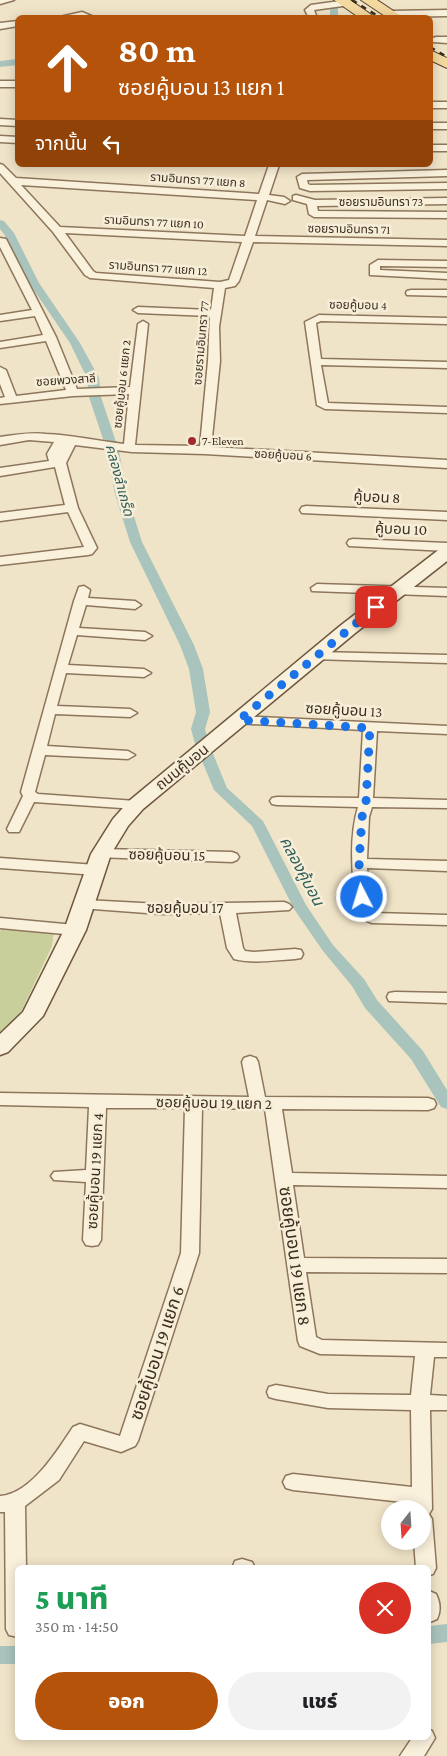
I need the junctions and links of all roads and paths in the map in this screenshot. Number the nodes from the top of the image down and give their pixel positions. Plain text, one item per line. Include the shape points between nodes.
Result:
1 (10, 0) edge
2 (368, 0) edge
3 (0, 2) edge
4 (344, 2) edge
5 (447, 13) edge
6 (312, 15) edge
7 (365, 15) edge
8 (393, 15) edge
9 (412, 15) edge
10 (15, 24) edge
11 (0, 26) edge
12 (0, 84) edge
13 (15, 84) edge
14 (447, 104) edge
15 (433, 105) edge
16 (0, 122) edge
17 (15, 123) edge
18 (433, 126) edge
19 (447, 126) edge
20 (0, 140) edge
21 (15, 140) edge
22 (433, 148) edge
23 (447, 148) edge
24 (0, 167) edge
25 (273, 167) edge
26 (427, 169) edge
27 (447, 173) edge
28 (12, 181) junction
29 (432, 186) junction
30 (447, 186) edge
31 (263, 197) junction
32 (296, 198) dead end
33 (285, 201) dead end
34 (447, 201) edge
35 (315, 202) junction
36 (447, 215) edge
37 (57, 230) junction
38 (250, 239) junction
39 (2, 241) dead end
40 (447, 243) edge
41 (447, 264) edge
42 (14, 266) junction
43 (0, 267) edge
44 (447, 276) edge
45 (220, 285) junction
46 (411, 292) dead end
47 (447, 293) edge
48 (138, 310) dead end
49 (39, 312) junction
50 (216, 313) junction
51 (0, 318) edge
52 (447, 321) edge
53 (143, 324) dead end
54 (51, 338) junction
55 (0, 346) edge
56 (316, 362) junction
57 (447, 365) edge
58 (0, 370) edge
59 (135, 390) junction
60 (75, 393) junction
61 (12, 400) junction
62 (0, 401) edge
63 (447, 410) edge
64 (67, 441) junction
65 (0, 442) edge
66 (123, 447) junction
67 (206, 450) junction
68 (60, 463) junction
69 (447, 464) edge
70 (0, 472) edge
71 (72, 508) junction
72 (306, 510) dead end
73 (447, 516) edge
74 (0, 517) edge
75 (353, 543) dead end
76 (447, 547) edge
77 (447, 552) edge
78 (0, 561) edge
79 (317, 588) dead end
80 (397, 591) junction
81 (447, 592) edge
82 (135, 605) dead end
83 (71, 630) junction
84 (145, 636) dead end
85 (317, 656) junction
86 (447, 658) edge
87 (60, 668) junction
88 (144, 673) dead end
89 (49, 710) junction
90 (130, 713) dead end
91 (239, 720) junction
92 (370, 728) junction
93 (447, 730) edge
94 (38, 750) junction
95 (128, 755) dead end
96 (30, 796) junction
97 (277, 801) dead end
98 (366, 802) junction
99 (447, 804) edge
100 (136, 805) junction
101 (14, 829) dead end
102 (232, 857) dead end
103 (99, 862) junction
104 (0, 863) edge
105 (359, 863) junction
106 (447, 866) edge
107 (85, 906) junction
108 (284, 906) dead end
109 (227, 907) junction
110 (447, 920) edge
111 (0, 923) edge
112 (74, 930) junction
113 (295, 954) dead end
114 (395, 997) dead end
115 (447, 998) edge
116 (0, 1047) edge
117 (250, 1062) dead end
118 (0, 1099) edge
119 (98, 1102) junction
120 (194, 1102) junction
121 (265, 1103) junction
122 (428, 1104) dead end
123 (60, 1176) dead end
124 (95, 1176) junction
125 (284, 1179) junction
126 (447, 1182) edge
127 (92, 1240) dead end
128 (297, 1265) junction
129 (447, 1266) edge
130 (425, 1350) junction
131 (447, 1350) edge
132 (276, 1392) dead end
133 (420, 1402) junction
134 (447, 1402) edge
135 (293, 1482) dead end
136 (408, 1500) edge
137 (421, 1500) edge
138 (8, 1504) edge
139 (425, 1550) edge
140 (426, 1565) edge
141 (15, 1613) edge
142 (423, 1740) edge
143 (412, 1756) edge

1 - 3 street
2 - 8 main road
4 - 6 street via 311,8
4 - 7 main road
5 - 9 street
10 - 11 street
12 - 13 street
14 - 15 street
16 - 17 street
18 - 19 street
20 - 21 street
22 - 23 street
24 - 28 street
25 - 31 street, ซอยรามอินทรา 77
26 - 27 street
26 - 29 street
26 - 29 street via 302,177 303,186 310,188
28 - 31 street, รามอินทรา 77 แยก 8
28 - 37 street
29 - 30 street
31 - 33 street, รามอินทรา 77 แยก 8
31 - 38 street, ซอยรามอินทรา 77
32 - 35 street
34 - 35 street
35 - 36 street, ซอยรามอินทรา 73 via 312,204 314,214
37 - 38 street, รามอินทรา 77 แยก 10
37 - 45 street, รามอินทรา 77 แยก 12 via 94,276
38 - 40 street, ซอยรามอินทรา 71
38 - 45 street, ซอยรามอินทรา 77 via 234,281
39 - 42 street
41 - 44 street via 378,263 374,273
42 - 43 street
42 - 49 street
45 - 50 street, ซอยรามอินทรา 77
46 - 47 street
48 - 50 street
49 - 51 street
49 - 54 street
50 - 67 street, ซอยรามอินทรา 77
52 - 56 street, ซอยคู้บอน 4 via 313,319 310,322
53 - 59 street, ซอยคู้บอน 6 แยก 2
54 - 55 street
54 - 60 street
56 - 57 street
56 - 63 street via 321,403 325,406
58 - 61 street
59 - 60 street, ซอยพวงสาลี
59 - 66 street, ซอยคู้บอน 6 แยก 2
60 - 61 street, ซอยพวงสาลี
61 - 62 street, ซอยพวงสาลี
64 - 65 street, ซอยคู้บอน 6 via 29,437
64 - 66 street, ซอยคู้บอน 6
64 - 68 street
66 - 67 street, ซอยคู้บอน 6
67 - 69 street, ซอยคู้บอน 6
68 - 70 street
68 - 71 street
71 - 74 street
71 - 78 street via 90,550
72 - 73 street, คู้บอน 8
75 - 76 street, คู้บอน 10
77 - 80 main road, ถนนคู้บอน
79 - 80 street
80 - 81 street
80 - 85 main road, ถนนคู้บอน
82 - 83 street via 82,595
83 - 84 street
83 - 87 street
85 - 86 street
85 - 91 main road, ถนนคู้บอน
87 - 88 street
87 - 89 street
89 - 90 street
89 - 94 street
91 - 92 street, ซอยคู้บอน 13
91 - 100 main road, ถนนคู้บอน
92 - 93 street, ซอยคู้บอน 13
92 - 98 street
94 - 95 street
94 - 96 street via 28,792
96 - 100 street
96 - 101 street
97 - 98 street
98 - 99 street
98 - 105 street
100 - 103 main road, ถนนคู้บอน via 120,823
102 - 103 street, ซอยคู้บอน 15
103 - 104 street, ซอยคู้บอน 15
103 - 107 main road, ถนนคู้บอน
105 - 106 street
105 - 110 street via 366,916
107 - 109 street, ซอยคู้บอน 17
107 - 112 main road, ถนนคู้บอน
108 - 109 street, ซอยคู้บอน 17
109 - 113 street via 235,948 240,955
111 - 112 street
112 - 116 main road, ถนนคู้บอน via 32,1016
114 - 115 street
117 - 121 street, ซอยคู้บอน 19 แยก 8
118 - 119 street, ซอยคู้บอน 19 แยก 2
119 - 120 street, ซอยคู้บอน 19 แยก 2
119 - 124 street, ซอยคู้บอน 19 แยก 4
120 - 121 street, ซอยคู้บอน 19 แยก 2
120 - 138 street, ซอยคู้บอน 19 แยก 6 via 190,1253 128,1440 121,1444 80,1432 52,1474
121 - 122 street, ซอยคู้บอน 19 แยก 2
121 - 125 street, ซอยคู้บอน 19 แยก 8
123 - 124 street
124 - 127 street, ซอยคู้บอน 19 แยก 4
125 - 126 street
125 - 128 street, ซอยคู้บอน 19 แยก 8
128 - 129 street
128 - 130 street, ซอยคู้บอน 19 แยก 8 via 307,1341 311,1344 320,1347
130 - 131 street
130 - 133 street
132 - 133 street via 328,1401
133 - 134 street
133 - 137 street
135 - 136 street
138 - 141 street
139 - 140 street
142 - 143 street

